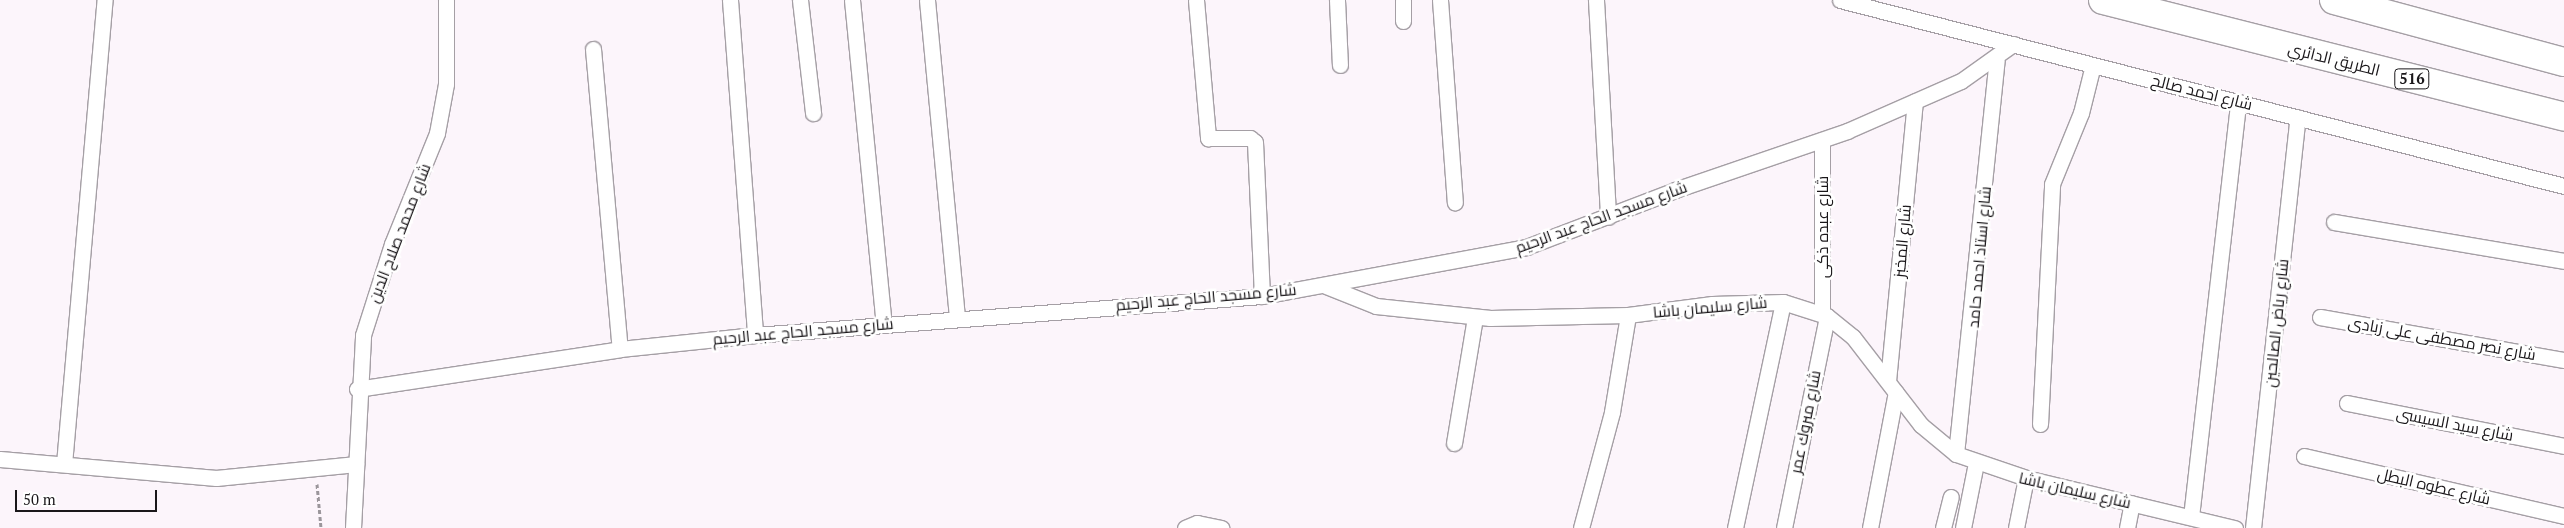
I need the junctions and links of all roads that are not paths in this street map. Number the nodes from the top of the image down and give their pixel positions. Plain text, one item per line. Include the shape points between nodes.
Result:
1 (105, 0) edge
2 (446, 0) edge
3 (730, 0) edge
4 (800, 0) edge
5 (852, 0) edge
6 (927, 0) edge
7 (1196, 0) edge
8 (1337, 0) edge
9 (1403, 0) edge
10 (1440, 0) edge
11 (1596, 0) edge
12 (1840, 0) edge
13 (2103, 0) edge
14 (2334, 0) edge
15 (1403, 21) dead end
16 (2013, 44) junction
17 (592, 49) dead end
18 (1997, 60) junction
19 (2564, 62) edge
20 (2093, 64) junction
21 (1340, 65) dead end
22 (1915, 101) junction
23 (2238, 102) junction
24 (813, 114) dead end
25 (2298, 117) junction
26 (2564, 117) edge
27 (1822, 140) junction
28 (2564, 186) edge
29 (1455, 202) dead end
30 (1608, 217) junction
31 (2334, 222) dead end
32 (2564, 261) edge
33 (1325, 286) junction
34 (1262, 296) junction
35 (1783, 302) junction
36 (1824, 315) junction
37 (1628, 316) junction
38 (957, 317) junction
39 (2320, 317) dead end
40 (1475, 318) junction
41 (884, 324) junction
42 (755, 335) junction
43 (620, 349) junction
44 (2564, 360) edge
45 (1892, 386) junction
46 (357, 389) junction
47 (2346, 403) dead end
48 (2040, 424) dead end
49 (1454, 443) dead end
50 (2564, 446) edge
51 (1956, 454) junction
52 (2304, 456) dead end
53 (0, 459) edge
54 (1976, 463) junction
55 (64, 464) junction
56 (356, 464) junction
57 (2026, 478) junction
58 (1951, 497) dead end
59 (2132, 503) junction
60 (2564, 516) edge
61 (2186, 520) edge
62 (353, 528) edge
63 (1185, 528) edge
64 (1221, 528) edge
65 (1581, 528) edge
66 (1735, 528) edge
67 (1784, 528) edge
68 (1870, 528) edge
69 (1943, 528) edge
70 (1963, 528) edge
71 (2016, 528) edge
72 (2127, 528) edge
73 (2235, 528) edge
74 (2253, 528) edge

1 - 55 street
2 - 46 street, شارع محمد صلاح الدين via 446,84 437,133 375,291 363,335
3 - 42 street
4 - 24 street
5 - 41 street
6 - 38 street
7 - 34 street via 1208,138 1250,138 1255,142
8 - 21 street
9 - 15 street
10 - 29 street
11 - 30 street
12 - 16 street, شارع احمد صالح
13 - 26 highway, الطريق الدائري / 516
14 - 19 highway
16 - 18 street, شارع مسجد الحاج عبد الرحيم
16 - 20 street, شارع احمد صالح
17 - 43 street
18 - 22 street, شارع مسجد الحاج عبد الرحيم
18 - 51 street, شارع استاذ احمد حامد
20 - 23 street, شارع احمد صالح
20 - 48 street via 2081,113 2052,184
22 - 27 street, شارع مسجد الحاج عبد الرحيم
22 - 45 street, شارع المخبز
23 - 25 street, شارع احمد صالح
23 - 61 street
25 - 28 street, شارع احمد صالح
25 - 74 street, شارع رياض الصالحين
27 - 30 street, شارع مسجد الحاج عبد الرحيم
27 - 36 street, شارع عبده ذكى
30 - 33 street, شارع مسجد الحاج عبد الرحيم via 1526,247
31 - 32 street
33 - 34 street, شارع مسجد الحاج عبد الرحيم
33 - 40 street, شارع سليمان باشا via 1376,306
34 - 38 street, شارع مسجد الحاج عبد الرحيم
35 - 36 street, شارع سليمان باشا
35 - 37 street, شارع سليمان باشا via 1712,304
35 - 66 street
36 - 45 street, شارع سليمان باشا via 1853,337
36 - 67 street, شارع مبروك عمر
37 - 40 street, شارع سليمان باشا
37 - 65 street via 1612,412
38 - 41 street, شارع مسجد الحاج عبد الرحيم
39 - 44 street, شارع نصر مصطفى على زبادى
40 - 49 street
41 - 42 street, شارع مسجد الحاج عبد الرحيم
42 - 43 street, شارع مسجد الحاج عبد الرحيم
43 - 46 street, شارع مسجد الحاج عبد الرحيم
45 - 51 street, شارع سليمان باشا via 1921,426
45 - 68 street, شارع المخبز
46 - 56 street, شارع محمد صلاح الدين
47 - 50 street, شارع سيد السيسى
51 - 54 street, شارع سليمان باشا
52 - 60 street, شارع عطوه البطل
53 - 55 street
54 - 57 street, شارع سليمان باشا
54 - 70 street
55 - 56 street via 216,478
56 - 62 street, شارع محمد صلاح الدين
57 - 59 street, شارع سليمان باشا
57 - 71 street
58 - 69 street
59 - 61 street, شارع سليمان باشا
59 - 72 street
61 - 73 street, شارع سليمان باشا
63 - 64 street via 1197,523

